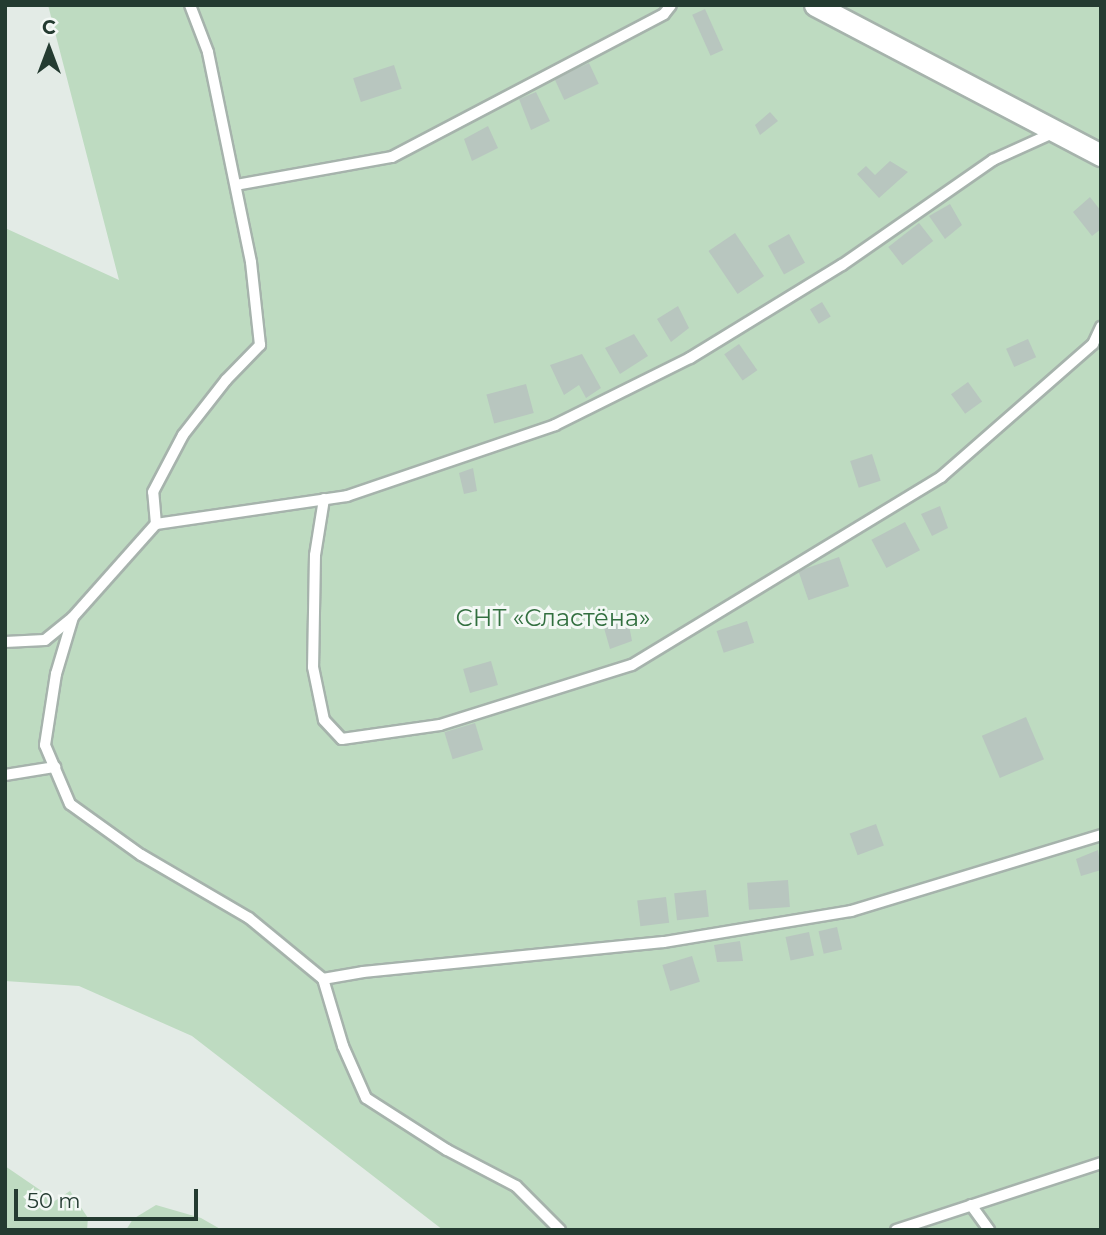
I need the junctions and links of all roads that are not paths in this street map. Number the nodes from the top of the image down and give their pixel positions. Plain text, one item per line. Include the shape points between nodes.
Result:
1 (190, 5) edge
2 (671, 5) edge
3 (815, 5) edge
4 (1055, 132) junction
5 (1101, 155) edge
6 (236, 185) junction
7 (1101, 327) edge
8 (324, 499) junction
9 (156, 524) junction
10 (73, 617) junction
11 (5, 642) edge
12 (55, 767) junction
13 (5, 775) edge
14 (1101, 835) edge
15 (323, 979) junction
16 (1101, 1163) edge
17 (971, 1205) junction
18 (560, 1230) edge
19 (897, 1230) edge
20 (989, 1230) edge

1 - 6 lane via 208,52
2 - 6 lane via 664,14 393,157
3 - 4 street
4 - 5 street
4 - 8 lane via 993,160 842,265 690,358 555,425 347,496
6 - 9 lane via 260,345 183,435 153,492
7 - 8 lane via 1093,344 941,477 632,665 440,725 342,739 324,720 313,667 315,555
8 - 9 lane
9 - 10 lane
10 - 11 lane via 45,640
10 - 12 lane via 56,674 45,745
12 - 13 lane
12 - 15 lane via 70,804 141,855 249,918
14 - 15 lane via 851,911 664,942
15 - 18 lane via 343,1046 366,1098 447,1150 516,1186
16 - 17 lane
17 - 19 lane
17 - 20 lane

